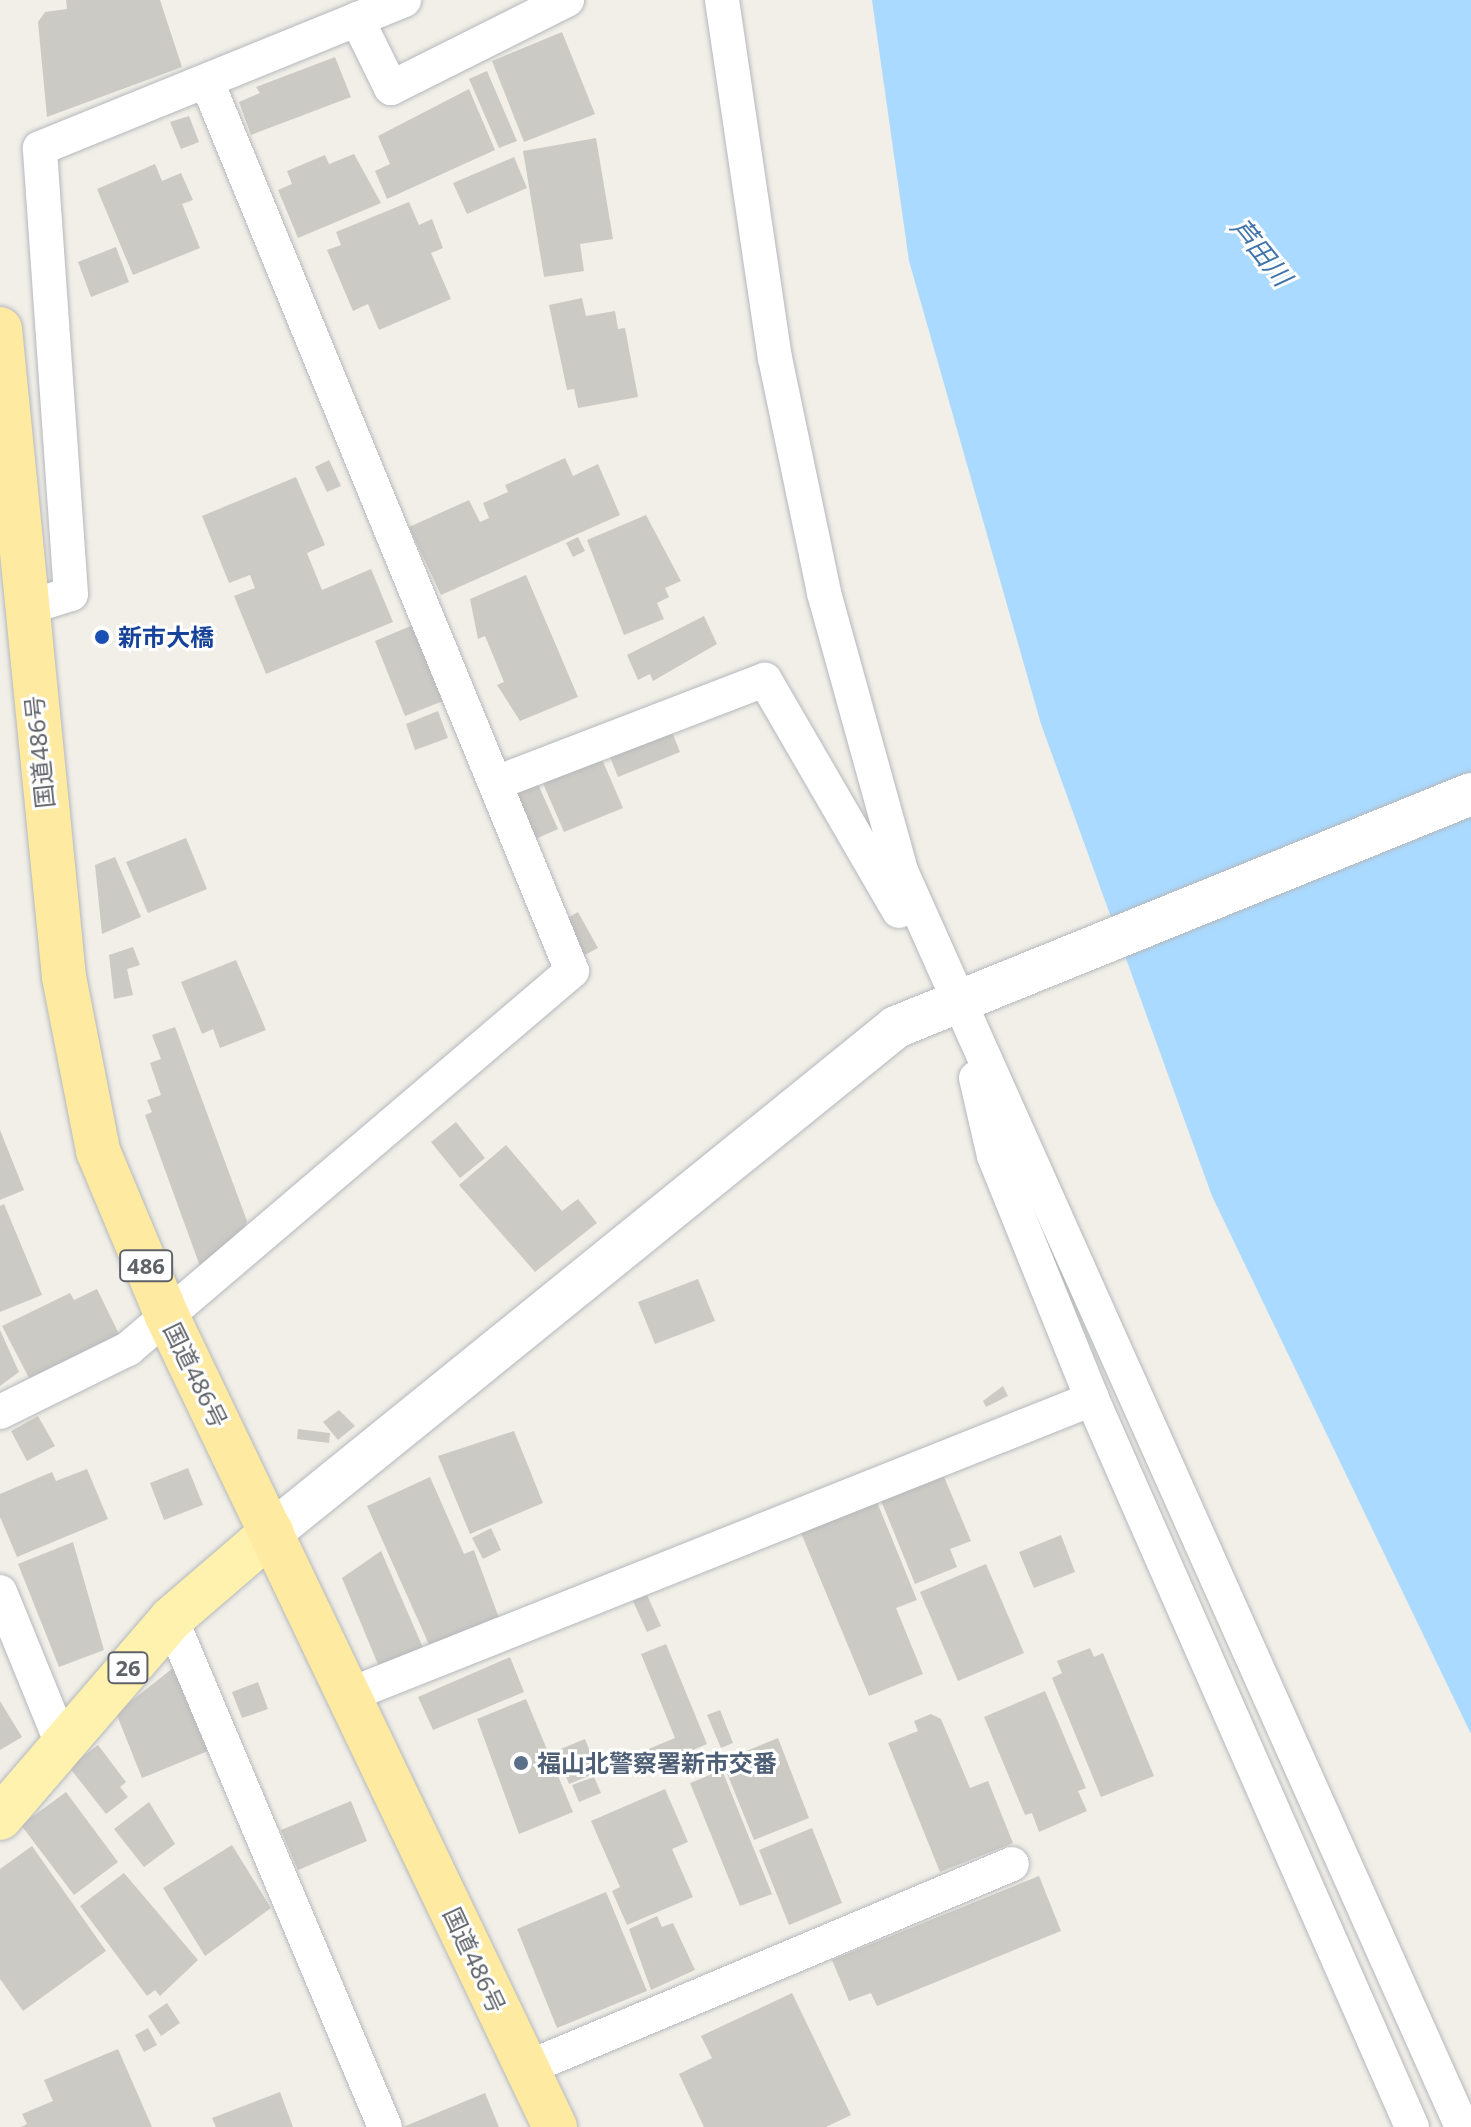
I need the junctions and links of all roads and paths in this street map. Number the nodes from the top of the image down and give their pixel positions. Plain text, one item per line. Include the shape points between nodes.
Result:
1 (404, 0) edge
2 (567, 0) edge
3 (722, 0) edge
4 (357, 19) junction
5 (207, 82) junction
6 (0, 329) edge
7 (26, 608) junction
8 (496, 783) junction
9 (1471, 794) edge
10 (932, 943) junction
11 (959, 1003) junction
12 (167, 1316) junction
13 (1092, 1399) junction
14 (0, 1412) edge
15 (272, 1532) junction
16 (0, 1592) edge
17 (171, 1619) junction
18 (349, 1695) junction
19 (62, 1744) junction
20 (0, 1818) edge
21 (1012, 1864) dead end
22 (527, 2068) junction
23 (385, 2127) edge
24 (555, 2127) edge
25 (1412, 2127) edge
26 (1462, 2127) edge

1 - 4 street
2 - 4 street via 391,88
3 - 10 street via 775,358 824,593 901,871
4 - 5 street
5 - 7 street via 40,148 71,594
5 - 8 street
6 - 7 highway, 国道486号 / 486
7 - 12 highway, 国道486号 / 486 via 64,977 98,1151
8 - 10 street via 765,680 919,945
8 - 12 street via 572,971
9 - 11 street
10 - 11 street
11 - 13 street via 994,1156
11 - 15 street via 896,1027
11 - 26 street
12 - 14 street via 128,1349
12 - 15 highway, 国道486号 / 486
13 - 18 street
13 - 25 street
15 - 17 main road, 26
15 - 18 highway, 国道486号 / 486
16 - 19 street
17 - 19 main road, 26
17 - 23 street
18 - 22 highway, 国道486号 / 486
19 - 20 main road, 26
21 - 22 street
22 - 24 highway, 国道486号 / 486

